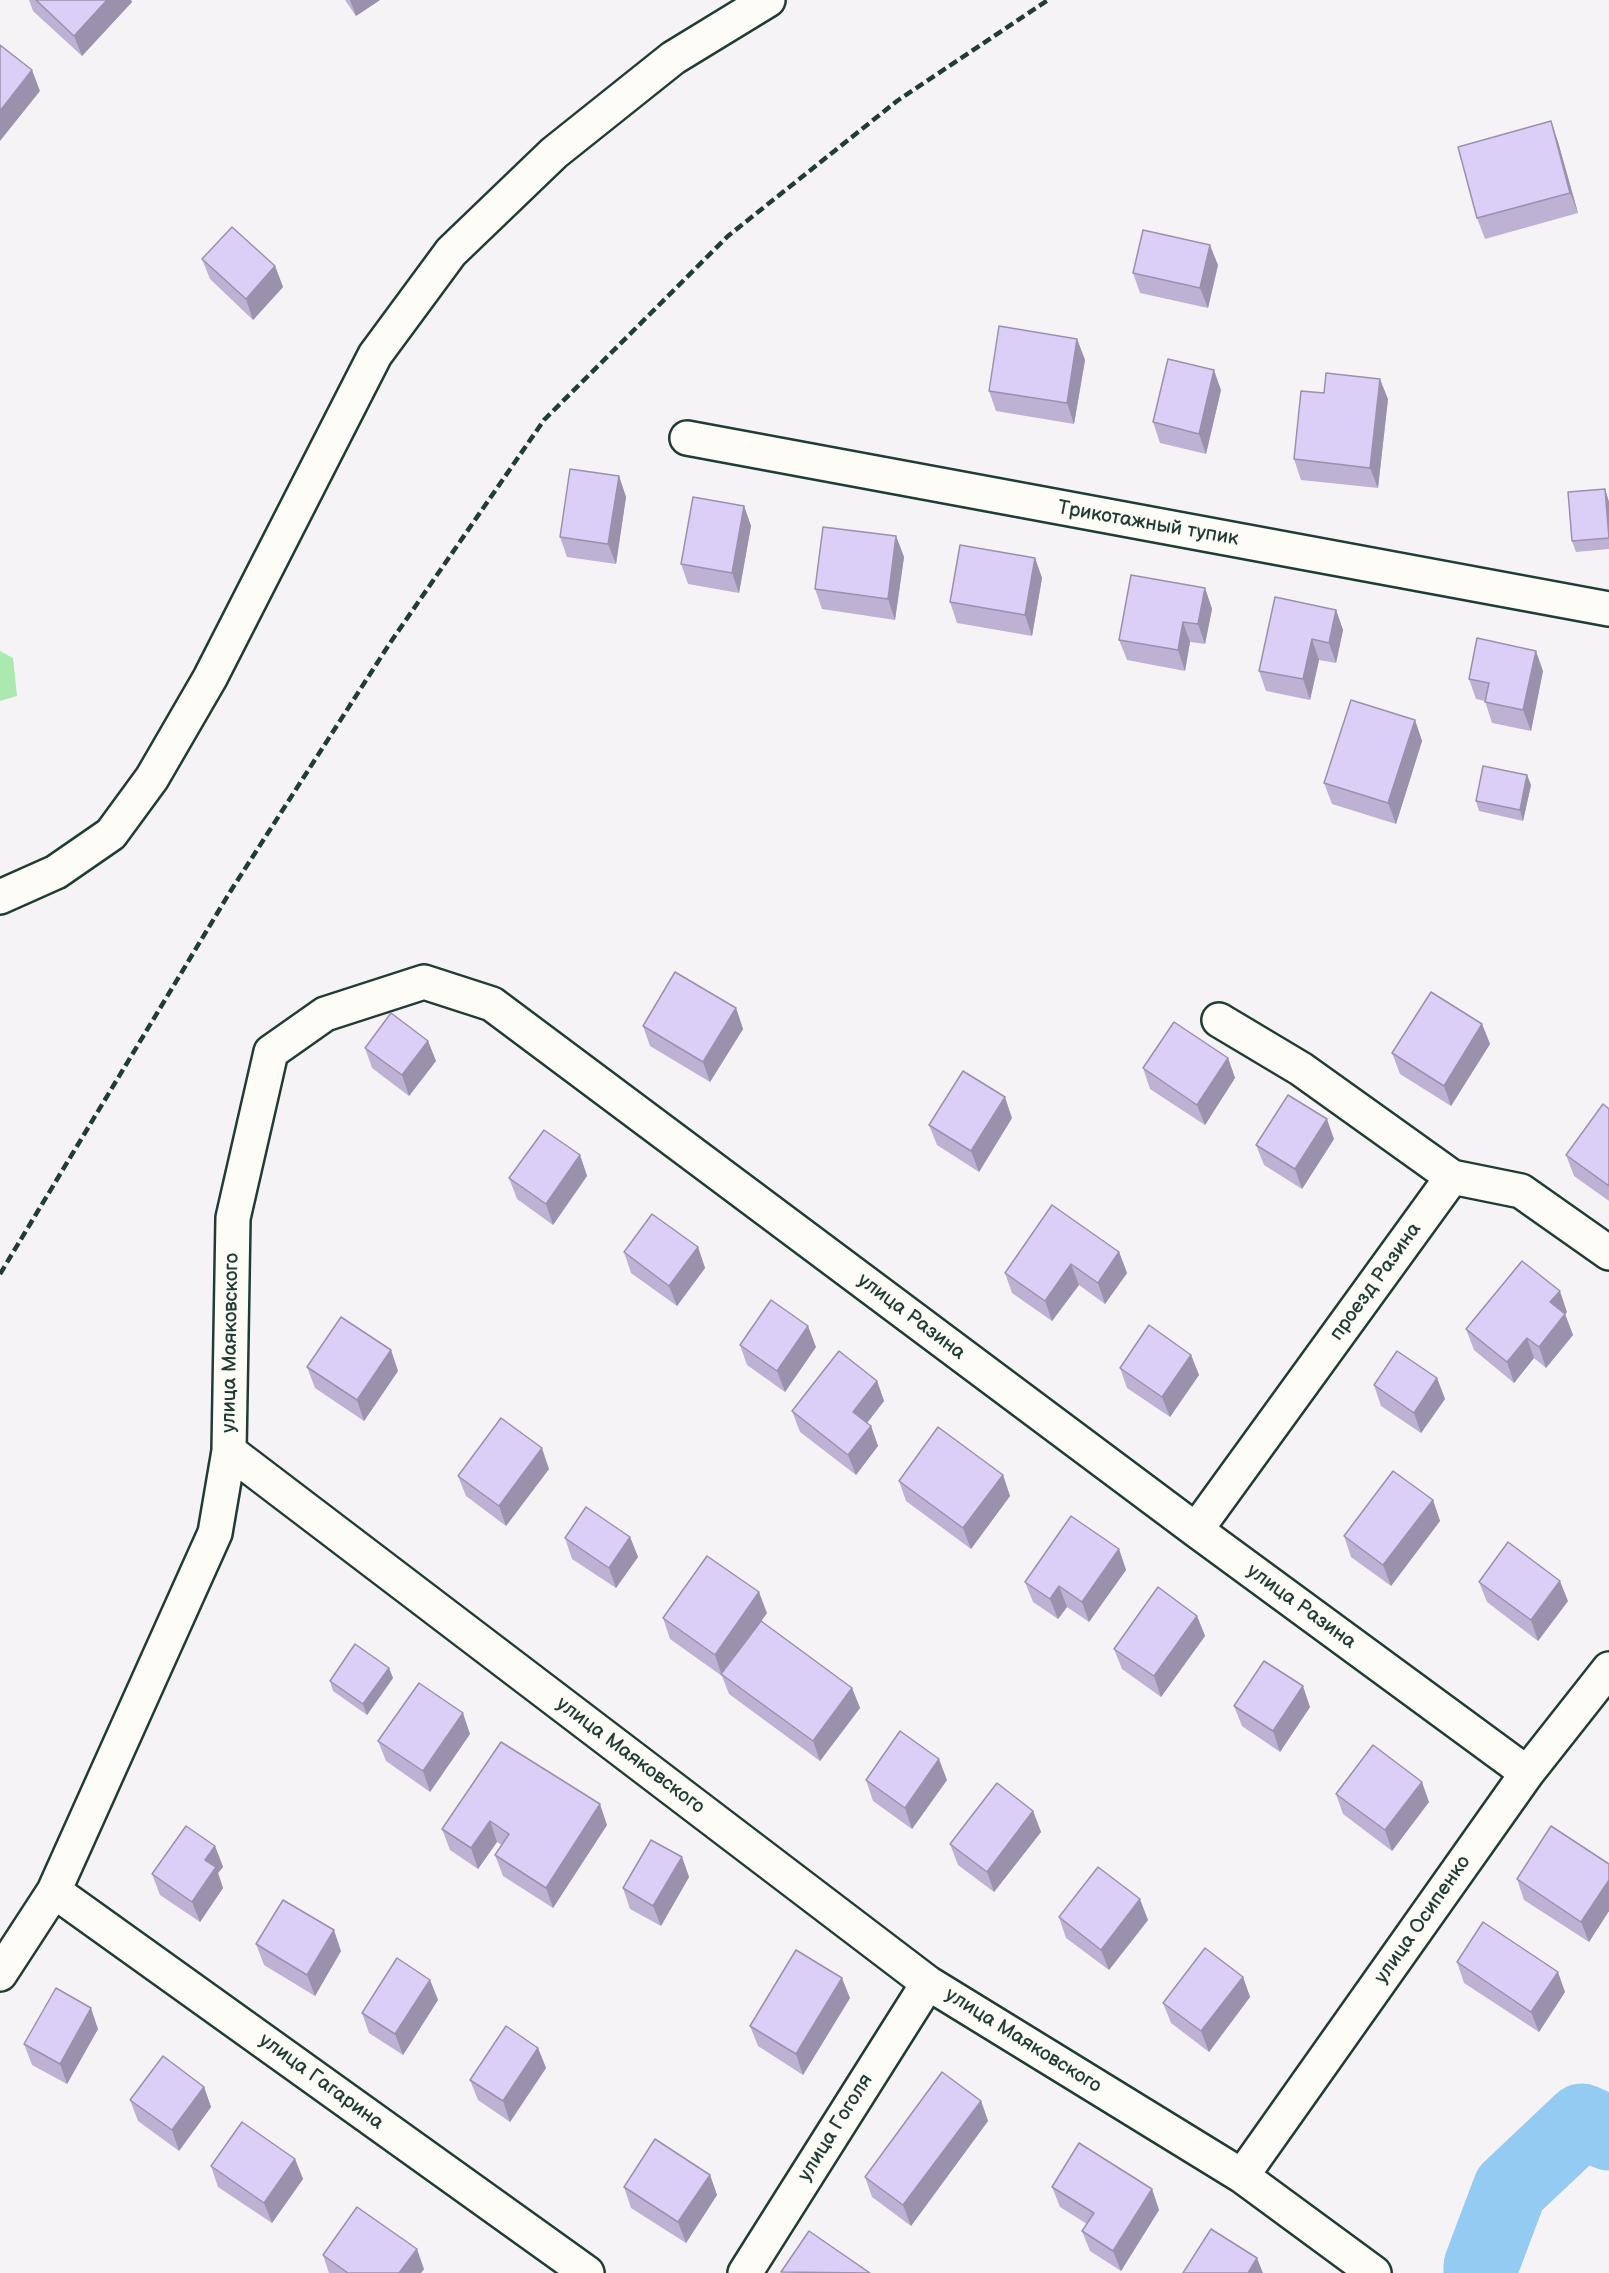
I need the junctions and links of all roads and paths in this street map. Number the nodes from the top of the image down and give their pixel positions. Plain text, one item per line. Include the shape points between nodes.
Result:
1 (768, 0) edge
2 (687, 438) dead end
3 (1609, 609) edge
4 (0, 897) edge
5 (1219, 1020) dead end
6 (271, 1052) joint
7 (1452, 1177) junction
8 (1609, 1253) edge
9 (229, 1451) junction
10 (1196, 1530) junction
11 (1609, 1669) edge
12 (1527, 1773) junction
13 (54, 1891) junction
14 (0, 1974) edge
15 (928, 1983) junction
16 (1242, 2176) junction
17 (587, 2273) edge
18 (745, 2273) edge
19 (1374, 2273) edge

1 - 4 street via 673,58 554,153 451,252 375,356 210,678 152,778 111,834 56,872
2 - 3 street, Трикотажный тупик
5 - 7 street via 1301,1069
6 - 9 street, улица Маяковского via 233,1218
6 - 10 street, улица Разина via 325,1014 423,982 492,1004
7 - 8 street via 1521,1191
7 - 10 street, проезд Разина
9 - 13 street via 215,1533
9 - 15 street, улица Маяковского
10 - 12 street, улица Разина
11 - 12 street, улица Осипенко
12 - 16 street, улица Осипенко
13 - 14 street
13 - 17 street, улица Гагарина
15 - 16 street, улица Маяковского
15 - 18 street, улица Гоголя
16 - 19 street, улица Маяковского

